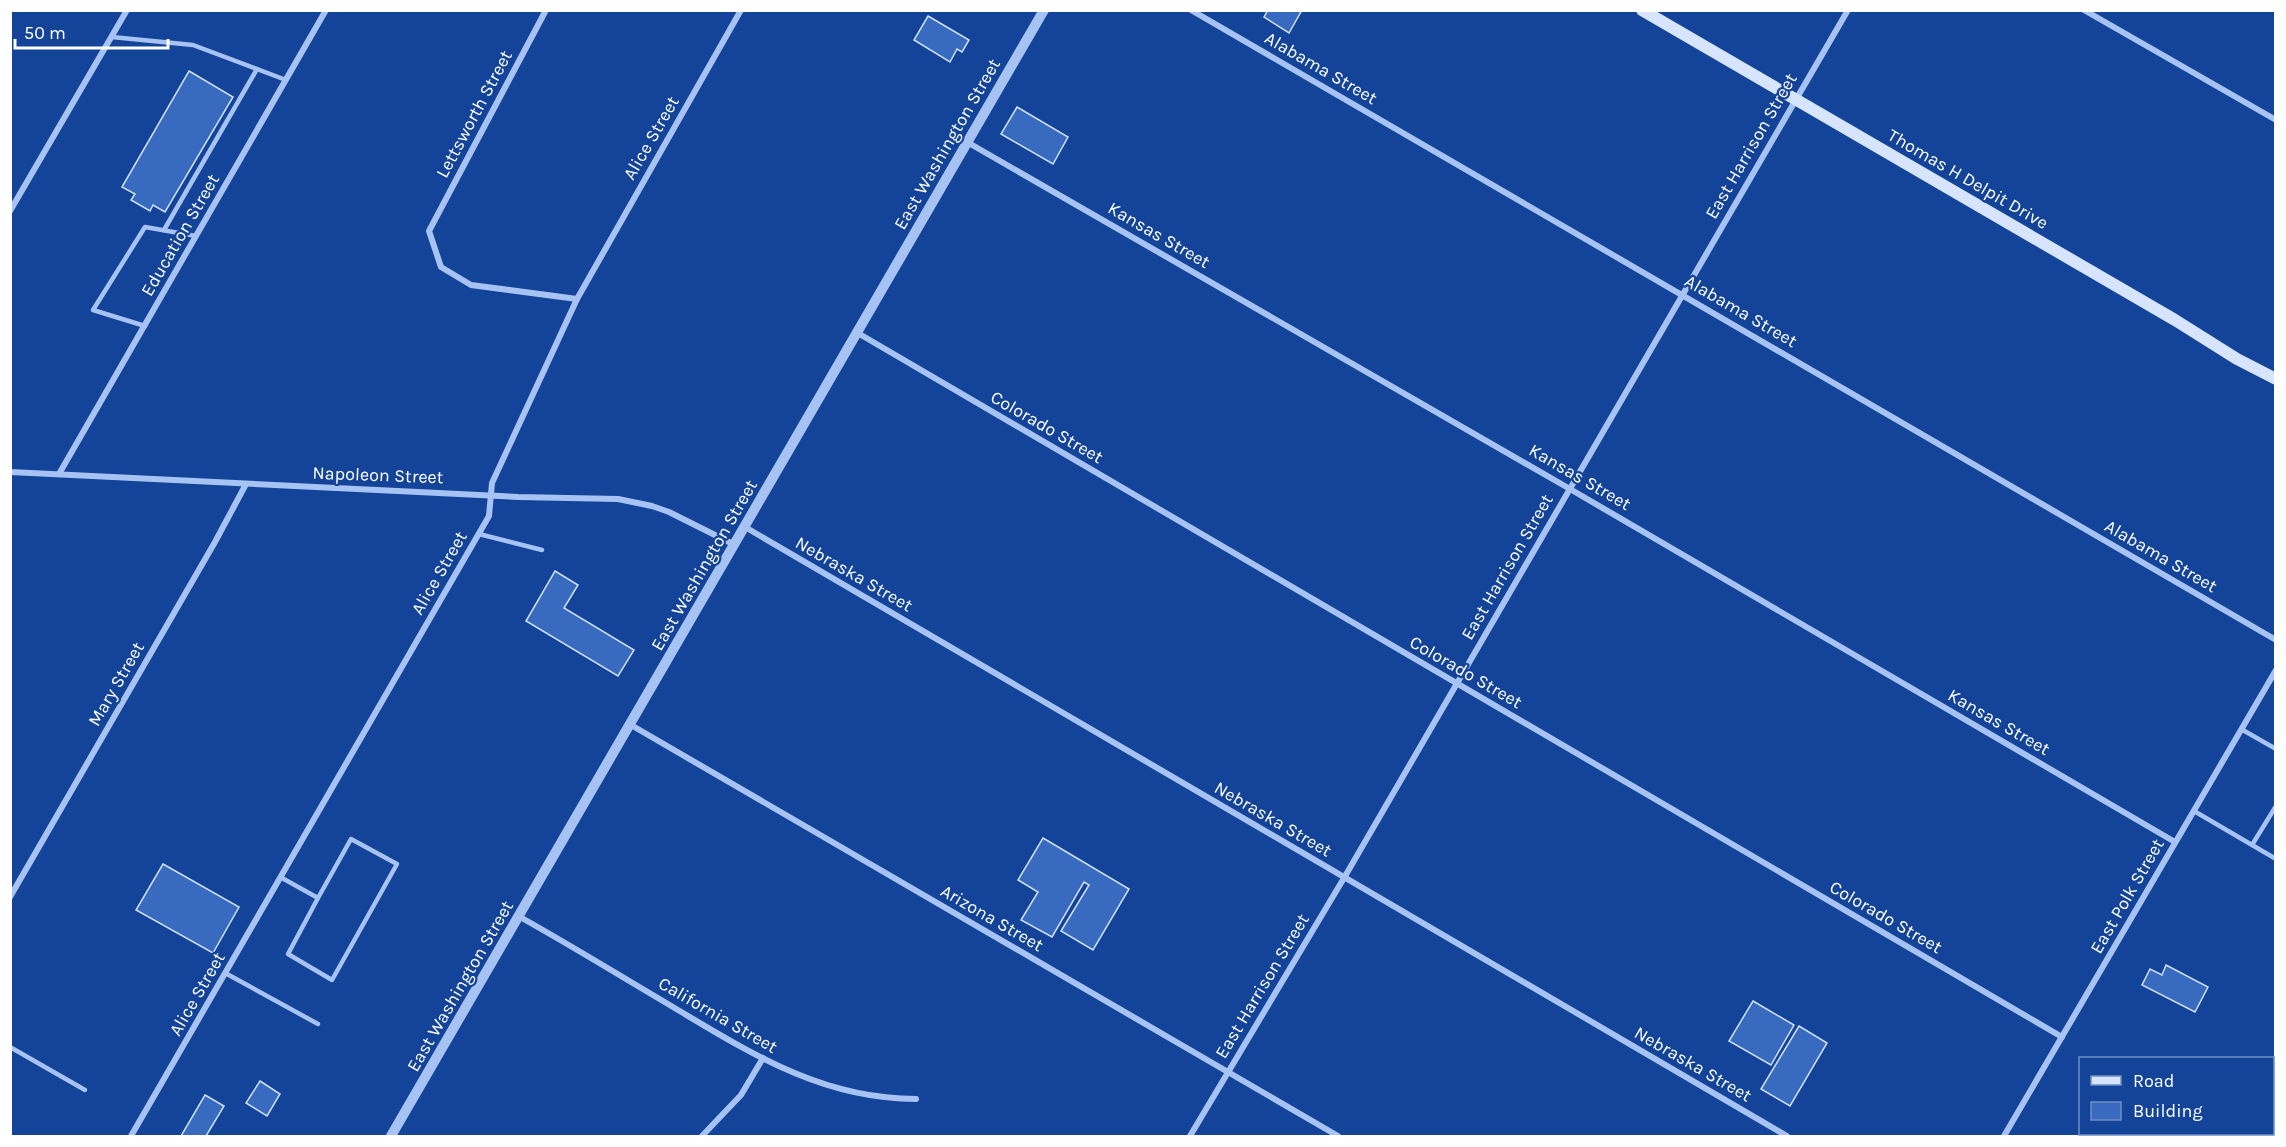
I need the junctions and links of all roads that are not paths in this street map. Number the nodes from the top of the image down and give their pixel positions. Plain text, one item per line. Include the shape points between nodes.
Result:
1 (127, 10) edge
2 (326, 10) edge
3 (546, 10) edge
4 (741, 10) edge
5 (1044, 10) edge
6 (1191, 10) edge
7 (1641, 10) edge
8 (1848, 10) edge
9 (2084, 10) edge
10 (112, 37) junction
11 (257, 69) junction
12 (286, 80) junction
13 (1795, 99) junction
14 (2276, 120) edge
15 (967, 142) junction
16 (10, 211) edge
17 (164, 230) junction
18 (196, 236) junction
19 (1682, 294) junction
20 (577, 299) junction
21 (145, 326) junction
22 (856, 332) junction
23 (2276, 379) edge
24 (10, 472) edge
25 (59, 474) junction
26 (246, 484) junction
27 (1570, 489) junction
28 (491, 495) junction
29 (745, 527) junction
30 (479, 534) junction
31 (735, 545) junction
32 (542, 550) dead end
33 (2276, 640) edge
34 (2276, 670) edge
35 (1457, 684) junction
36 (631, 724) junction
37 (2241, 729) junction
38 (2276, 749) edge
39 (2276, 806) edge
40 (2193, 811) junction
41 (2175, 842) junction
42 (2252, 845) junction
43 (2276, 860) edge
44 (282, 878) junction
45 (1344, 878) junction
46 (10, 897) edge
47 (318, 898) junction
48 (520, 917) junction
49 (227, 974) junction
50 (318, 1024) dead end
51 (2062, 1037) junction
52 (10, 1047) edge
53 (763, 1058) junction
54 (1227, 1074) junction
55 (85, 1090) dead end
56 (916, 1099) dead end
57 (131, 1137) edge
58 (392, 1137) edge
59 (702, 1137) edge
60 (1190, 1137) edge
61 (1338, 1137) edge
62 (1786, 1137) edge
63 (2004, 1137) edge

1 - 10 street
2 - 12 street, Education Street
3 - 20 street, Lettsworth Street via 429,231 441,267 471,285
4 - 20 street, Alice Street
5 - 15 street, East Washington Street
6 - 19 street, Alabama Street
7 - 13 main road, Thomas H Delpit Drive
8 - 13 street, East Harrison Street
9 - 14 street
10 - 11 lane via 193,45
10 - 16 street
11 - 12 lane
11 - 17 lane
12 - 18 street, Education Street
13 - 19 street, East Harrison Street
13 - 23 main road, Thomas H Delpit Drive
15 - 22 street, East Washington Street
15 - 27 street, Kansas Street
17 - 18 lane
17 - 21 lane via 145,227 93,310
18 - 21 street, Education Street
19 - 27 street, East Harrison Street
19 - 33 street, Alabama Street
20 - 28 street, Alice Street via 492,483
21 - 25 street, Education Street
22 - 29 street, East Washington Street
22 - 35 street, Colorado Street
24 - 25 street, Napoleon Street
25 - 26 street, Napoleon Street
26 - 28 street, Napoleon Street
26 - 46 street, Mary Street
27 - 35 street, East Harrison Street
27 - 41 street, Kansas Street
28 - 30 street, Alice Street via 489,516
28 - 31 street, Napoleon Street via 637,502 669,512
29 - 31 street, East Washington Street
29 - 45 street, Nebraska Street
30 - 32 lane
30 - 44 street, Alice Street
31 - 36 street, East Washington Street
34 - 37 street, East Polk Street
35 - 45 street, East Harrison Street
35 - 51 street, Colorado Street
36 - 48 street, East Washington Street
36 - 54 street, Arizona Street
37 - 38 lane
37 - 40 street, East Polk Street
39 - 42 lane
40 - 41 street, East Polk Street
40 - 42 lane
41 - 51 street, East Polk Street
42 - 43 lane
44 - 47 lane
44 - 49 street, Alice Street
45 - 54 street, East Harrison Street
45 - 62 street, Nebraska Street
47 - 47 lane via 351,839 397,864 332,980 288,954
48 - 53 street, California Street
48 - 58 street, East Washington Street
49 - 50 lane
49 - 57 street, Alice Street
51 - 63 street, East Polk Street
52 - 55 lane
53 - 56 street, California Street via 847,1092 886,1099
53 - 59 street via 741,1095
54 - 60 street, East Harrison Street
54 - 61 street, Arizona Street

